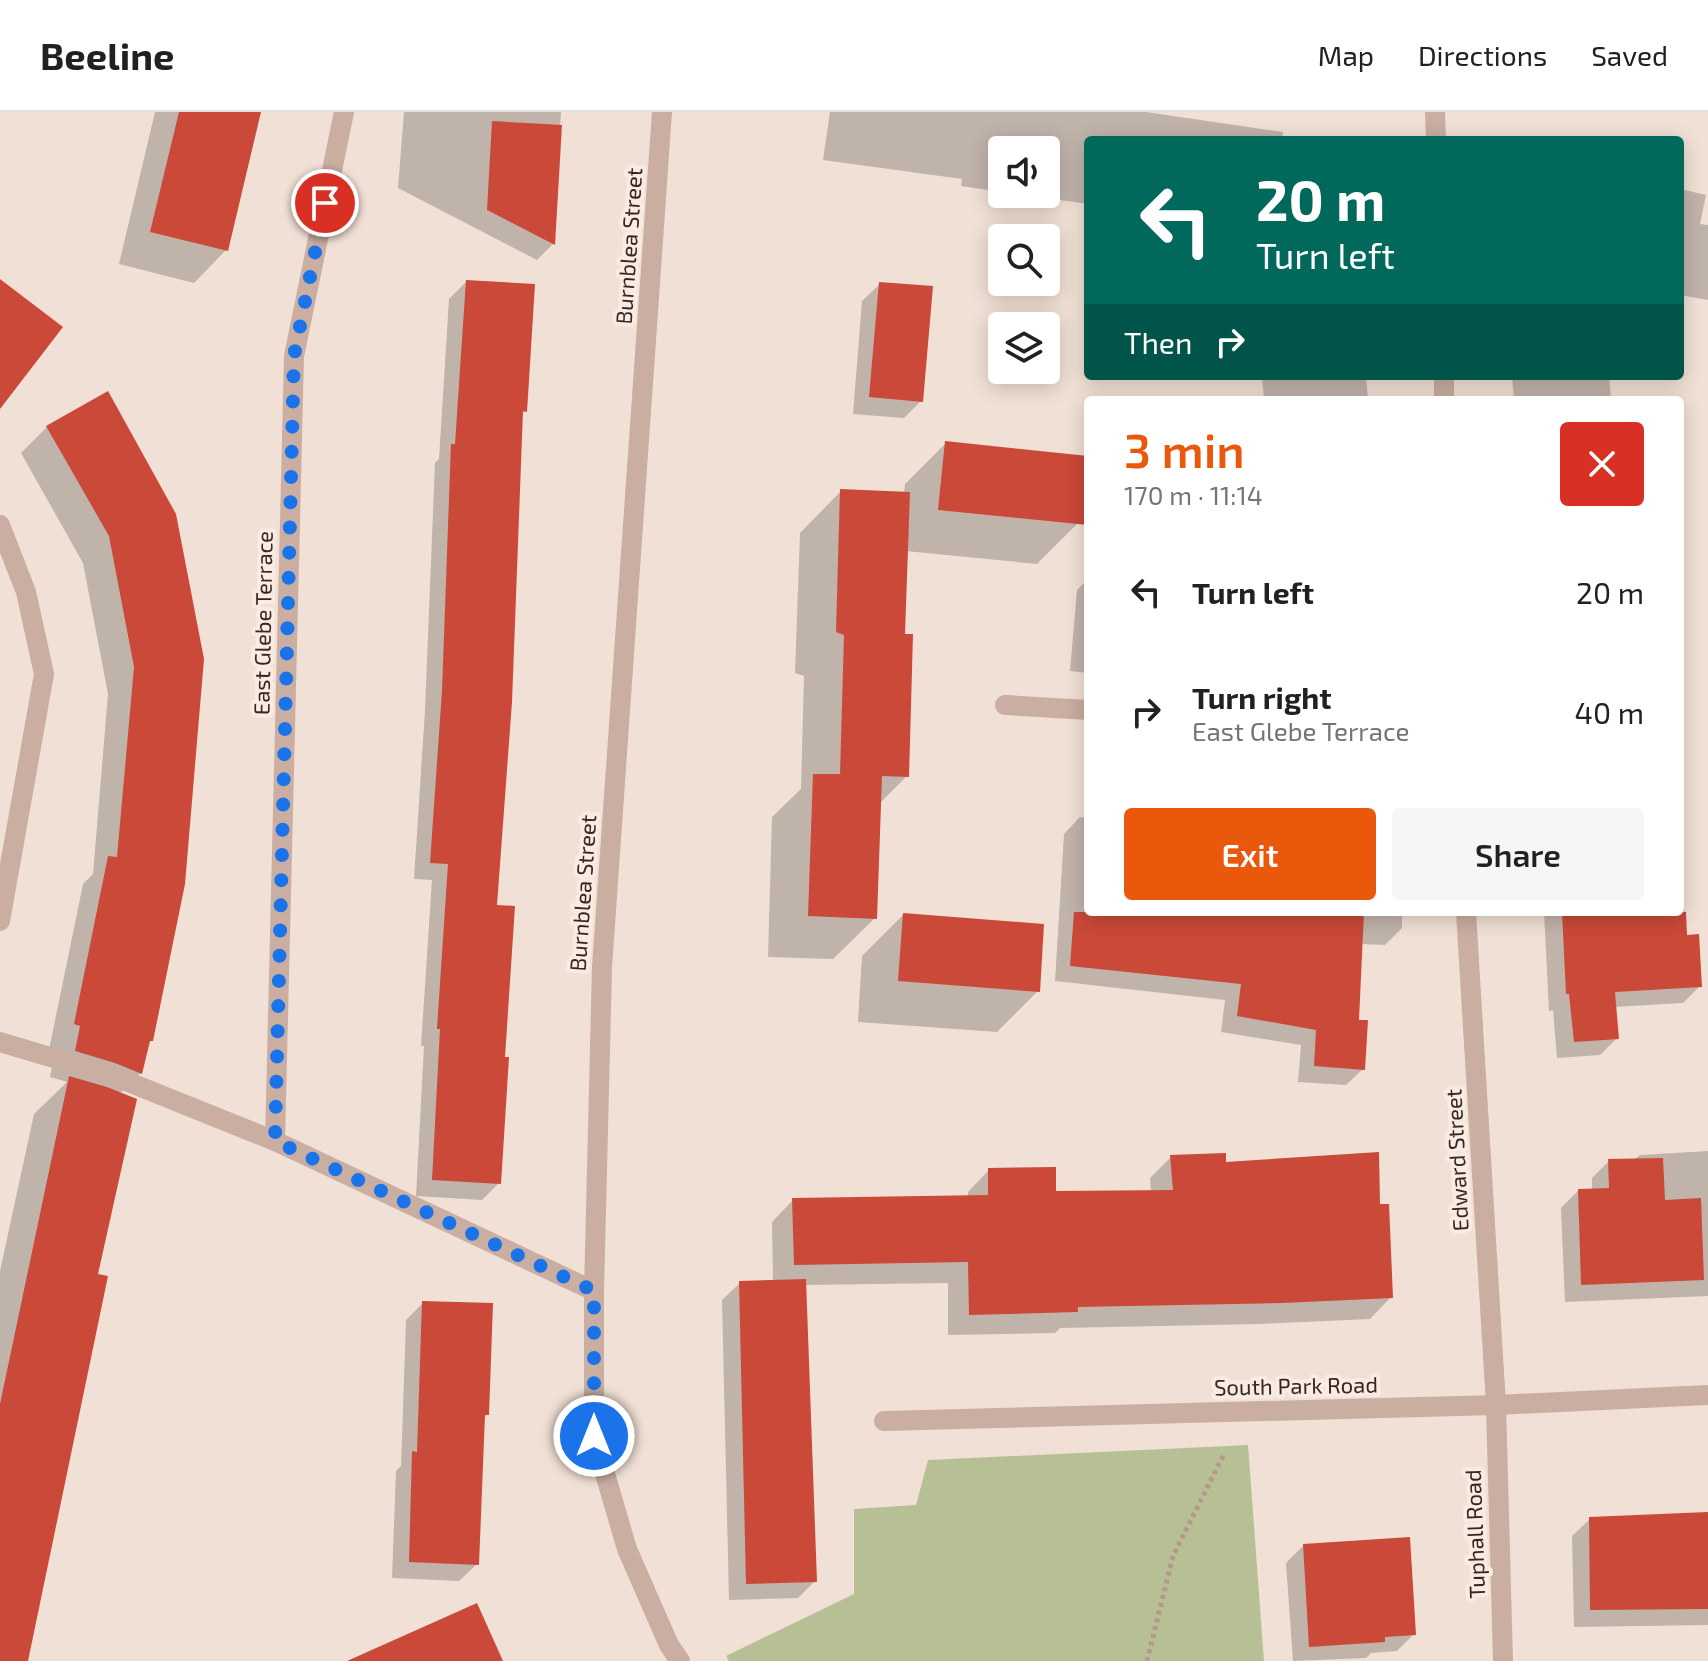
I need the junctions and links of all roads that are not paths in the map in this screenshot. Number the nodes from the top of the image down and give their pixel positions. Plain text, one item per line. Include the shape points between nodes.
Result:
1 (344, 112) edge
2 (662, 112) edge
3 (1435, 112) edge
4 (1436, 136) edge
5 (0, 525) edge
6 (1005, 705) dead end
7 (1084, 710) edge
8 (1466, 916) edge
9 (0, 921) edge
10 (0, 1042) edge
11 (275, 1141) junction
12 (594, 1291) junction
13 (1708, 1395) edge
14 (1496, 1405) junction
15 (884, 1421) dead end
16 (680, 1661) edge
17 (1503, 1661) edge

1 - 11 street, East Glebe Terrace via 294,356
2 - 12 street, Burnblea Street via 602,967
3 - 4 street
5 - 9 street via 26,592 44,674
6 - 7 street
8 - 14 street, Edward Street
10 - 11 street via 111,1075
11 - 12 street
12 - 16 street, Burnblea Street via 594,1436 627,1549
13 - 14 street, South Park Road
14 - 15 street, South Park Road
14 - 17 street, Tuphall Road

